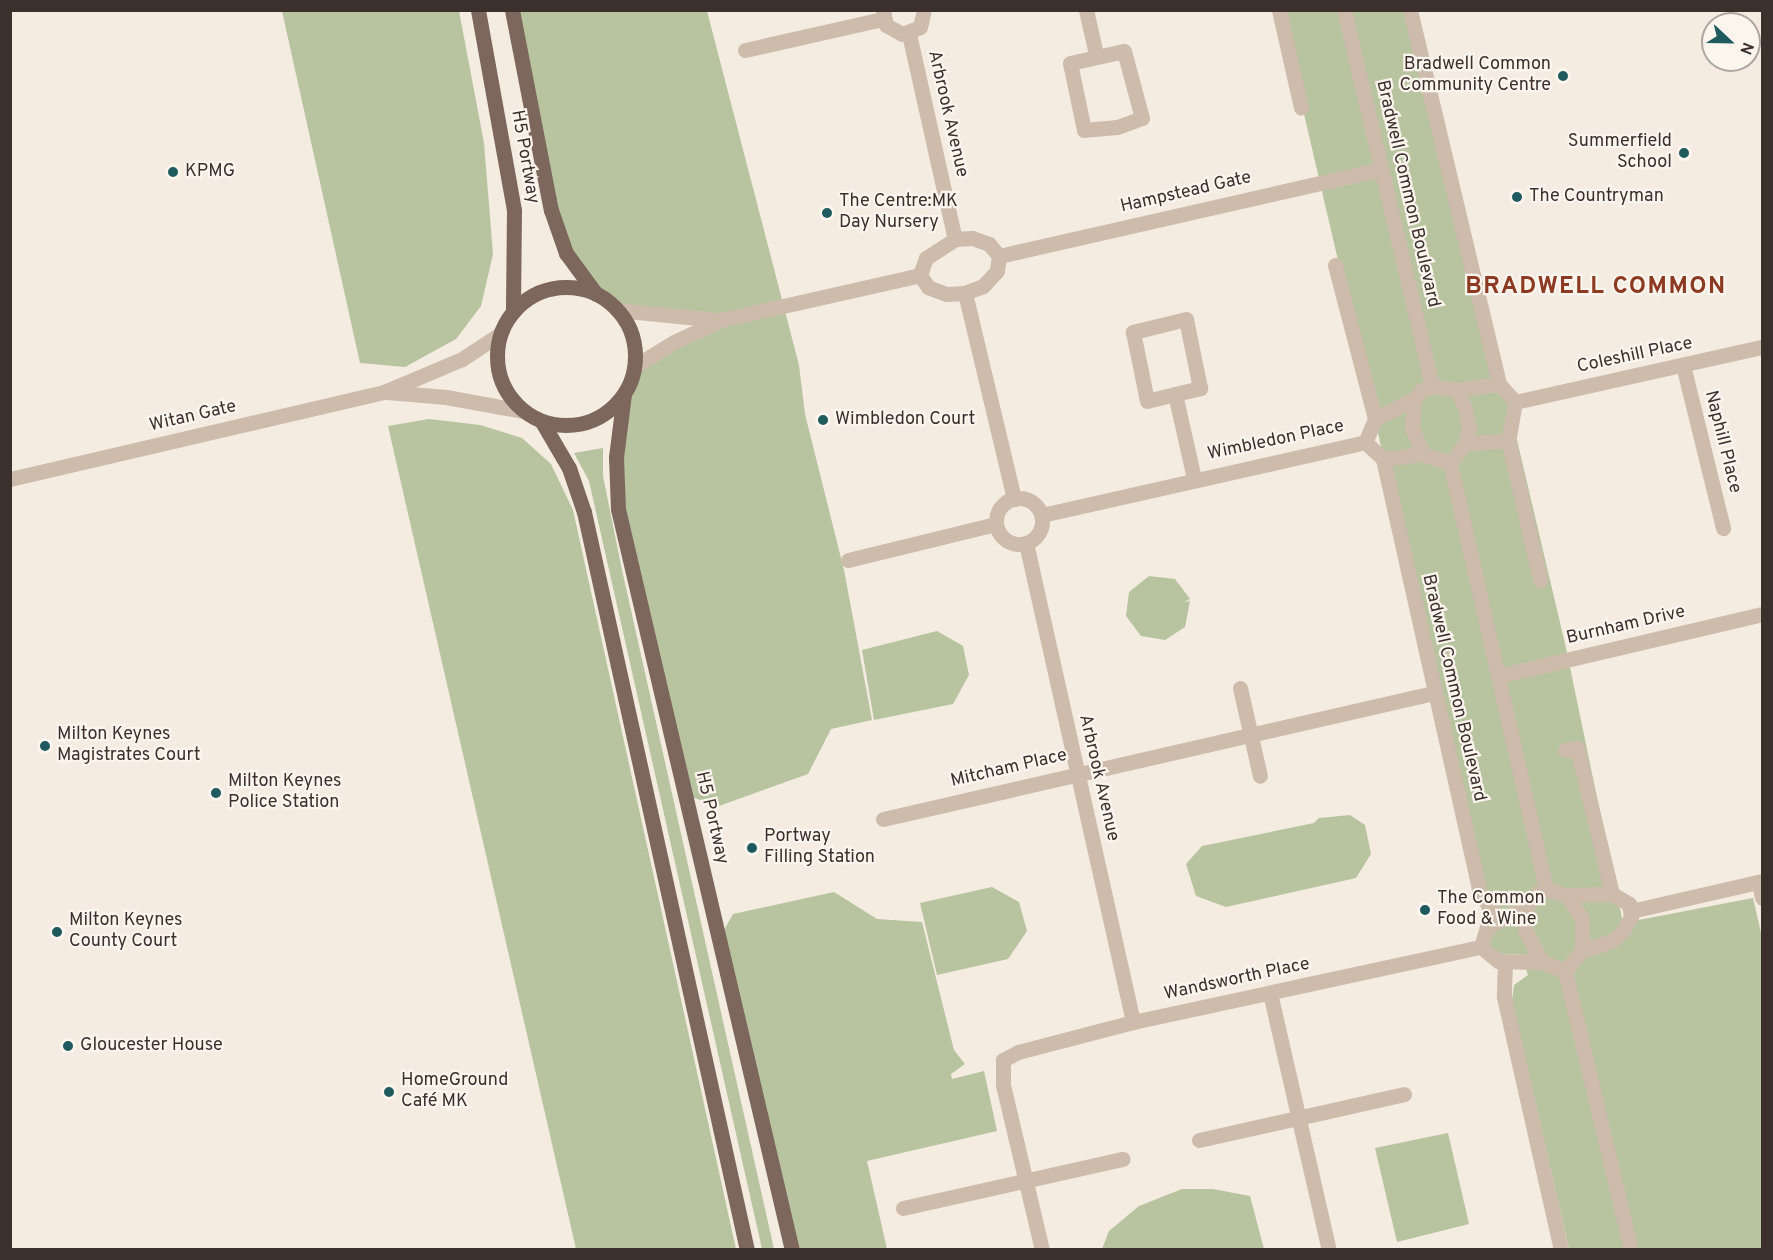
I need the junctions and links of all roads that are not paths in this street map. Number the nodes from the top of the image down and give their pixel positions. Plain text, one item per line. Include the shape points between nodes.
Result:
1 (478, 10) edge
2 (512, 10) edge
3 (924, 10) edge
4 (1086, 10) edge
5 (1279, 10) edge
6 (1344, 10) edge
7 (1410, 10) edge
8 (883, 15) edge
9 (909, 34) junction
10 (745, 50) dead end
11 (1096, 54) junction
12 (1301, 108) dead end
13 (1381, 169) junction
14 (955, 238) junction
15 (999, 256) junction
16 (1335, 264) dead end
17 (920, 275) junction
18 (965, 293) junction
19 (596, 294) junction
20 (617, 310) junction
21 (513, 312) junction
22 (722, 320) junction
23 (500, 334) junction
24 (1762, 347) edge
25 (1683, 365) junction
26 (635, 366) junction
27 (1498, 384) junction
28 (1432, 386) junction
29 (1457, 390) junction
30 (384, 392) junction
31 (624, 394) junction
32 (1175, 394) junction
33 (1414, 399) junction
34 (1515, 402) junction
35 (523, 411) junction
36 (1375, 419) junction
37 (542, 422) junction
38 (1508, 440) junction
39 (1365, 442) junction
40 (1465, 444) junction
41 (1423, 454) junction
42 (1383, 459) junction
43 (1450, 463) junction
44 (1194, 478) junction
45 (10, 479) edge
46 (1014, 499) junction
47 (1042, 515) junction
48 (996, 524) junction
49 (1723, 528) dead end
50 (1026, 543) junction
51 (848, 560) dead end
52 (1540, 580) dead end
53 (1762, 614) edge
54 (1498, 676) junction
55 (1240, 688) dead end
56 (1433, 693) junction
57 (1251, 734) junction
58 (1565, 750) dead end
59 (1077, 773) junction
60 (1260, 776) dead end
61 (883, 819) dead end
62 (1761, 882) edge
63 (1546, 889) junction
64 (1612, 894) junction
65 (1566, 895) junction
66 (1762, 898) edge
67 (1527, 906) junction
68 (1631, 911) junction
69 (1498, 919) junction
70 (1482, 947) junction
71 (1582, 951) junction
72 (1505, 962) junction
73 (1542, 962) junction
74 (1565, 971) junction
75 (1270, 993) junction
76 (1133, 1022) junction
77 (1404, 1094) dead end
78 (1299, 1118) junction
79 (1199, 1140) dead end
80 (1123, 1159) dead end
81 (1025, 1181) junction
82 (903, 1208) dead end
83 (747, 1250) edge
84 (792, 1250) edge
85 (1042, 1250) edge
86 (1329, 1250) edge
87 (1561, 1250) edge
88 (1631, 1250) edge

1 - 21 main road, H5 Portway via 514,210
2 - 19 main road, H5 Portway via 551,210 566,253
3 - 9 street via 920,27
4 - 11 street
5 - 12 street
6 - 13 street, Bradwell Common Boulevard
7 - 27 street
8 - 9 street via 890,30
8 - 10 street
9 - 14 street, Arbrook Avenue
11 - 11 street via 1124,51 1142,118 1117,127 1084,130 1070,63
13 - 15 street, Hampstead Gate
13 - 28 street, Bradwell Common Boulevard
14 - 15 street via 989,244
14 - 17 street via 926,258
15 - 18 street via 997,271 983,286
16 - 36 street
17 - 18 street via 928,287 946,294
17 - 22 street
18 - 46 street
19 - 20 main road
19 - 21 main road via 574,287 551,289 530,297
20 - 22 street
20 - 26 main road via 632,336
21 - 23 main road
22 - 26 street
23 - 30 street, Witan Gate via 462,359
23 - 35 main road via 499,376 509,396
24 - 25 street, Coleshill Place
25 - 34 street, Coleshill Place
25 - 49 street, Naphill Place
26 - 31 main road
27 - 29 street
27 - 34 street
28 - 29 street
28 - 33 street
29 - 40 street via 1469,428
30 - 35 street, Witan Gate via 446,397
30 - 45 street, Witan Gate
31 - 37 main road via 609,411 588,422 565,426
31 - 84 main road, H5 Portway via 616,457 618,508
32 - 32 street via 1147,401 1133,332 1186,319 1200,388
32 - 44 street, Wimbledon Place
33 - 36 street
33 - 41 street via 1412,428
34 - 38 street
35 - 37 main road
36 - 39 street
37 - 83 main road via 568,468 584,512
38 - 40 street
38 - 52 street
39 - 42 street
39 - 44 street, Wimbledon Place
40 - 43 street
41 - 42 street
41 - 43 street
42 - 56 street, Bradwell Common Boulevard
43 - 54 street
44 - 47 street, Wimbledon Place
46 - 47 street via 1030,501
46 - 48 street via 1000,508
47 - 50 street via 1038,534
48 - 50 street via 1007,540
48 - 51 street
50 - 59 street, Arbrook Avenue
53 - 54 street, Burnham Drive
54 - 63 street
55 - 57 street
56 - 57 street, Mitcham Place
56 - 69 street, Bradwell Common Boulevard via 1480,893
57 - 59 street, Mitcham Place
57 - 60 street
58 - 64 street via 1577,748
59 - 61 street, Mitcham Place
59 - 76 street, Arbrook Avenue
62 - 66 street
62 - 68 street
63 - 65 street
63 - 67 street via 1539,891
64 - 65 street
64 - 68 street via 1626,901
65 - 71 street via 1582,918
67 - 69 street
67 - 73 street via 1525,930
68 - 71 street via 1622,932 1612,941
69 - 70 street via 1484,932
70 - 72 street via 1489,957
70 - 75 street, Wandsworth Place
71 - 74 street
72 - 73 street
72 - 87 street via 1504,997
73 - 74 street
74 - 88 street
75 - 76 street, Wandsworth Place
75 - 78 street
76 - 81 street, Wandsworth Place via 1025,1050 1003,1060 1003,1085
77 - 78 street
78 - 79 street
78 - 86 street
80 - 81 street
81 - 82 street
81 - 85 street

